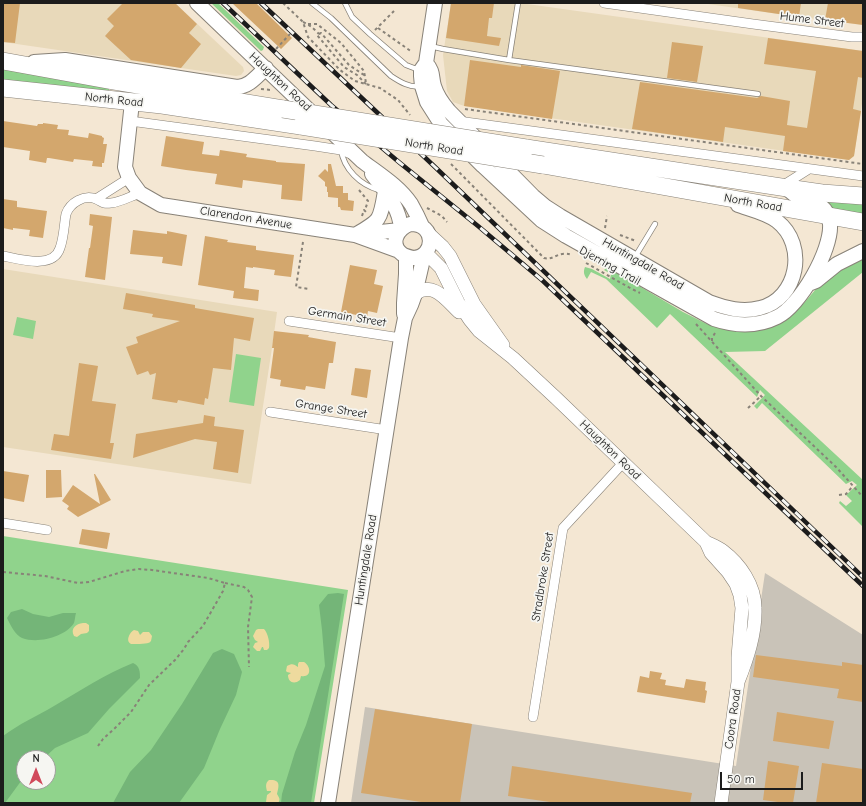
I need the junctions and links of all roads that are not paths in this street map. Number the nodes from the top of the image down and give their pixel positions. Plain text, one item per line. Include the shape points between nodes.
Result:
1 (197, 3) edge
2 (312, 3) edge
3 (345, 3) edge
4 (435, 3) edge
5 (518, 3) edge
6 (604, 3) edge
7 (852, 37) junction
8 (863, 37) edge
9 (863, 40) edge
10 (429, 46) junction
11 (509, 60) junction
12 (9, 63) edge
13 (266, 68) junction
14 (427, 74) junction
15 (3, 88) edge
16 (758, 94) dead end
17 (132, 102) junction
18 (459, 115) junction
19 (130, 121) junction
20 (341, 145) junction
21 (362, 161) junction
22 (809, 168) junction
23 (863, 176) edge
24 (129, 178) junction
25 (783, 187) junction
26 (385, 191) junction
27 (140, 193) junction
28 (717, 196) junction
29 (863, 196) edge
30 (96, 199) junction
31 (828, 217) junction
32 (863, 222) edge
33 (654, 224) dead end
34 (400, 229) junction
35 (425, 230) junction
36 (355, 235) junction
37 (863, 251) edge
38 (402, 254) junction
39 (424, 255) junction
40 (3, 256) edge
41 (631, 265) junction
42 (808, 285) junction
43 (415, 294) junction
44 (405, 318) junction
45 (289, 321) dead end
46 (475, 327) junction
47 (401, 338) junction
48 (513, 358) junction
49 (270, 412) dead end
50 (387, 430) junction
51 (623, 463) junction
52 (3, 523) edge
53 (47, 530) dead end
54 (706, 542) junction
55 (754, 599) joint
56 (741, 601) joint
57 (738, 682) junction
58 (533, 717) dead end
59 (328, 803) edge
60 (720, 803) edge

1 - 13 main road, Haughton Road
2 - 14 lane via 398,81 417,87
3 - 14 lane via 352,17 370,34 406,65
4 - 10 main road, Huntingdale Road
5 - 11 lane
6 - 7 street, Hume Street
7 - 8 street, Hume Street
7 - 9 street, Hume Street
10 - 11 lane
10 - 14 main road, Huntingdale Road
11 - 16 lane
12 - 13 main road via 66,60 237,87 248,84
12 - 25 highway, North Road, bridge via 526,148
13 - 20 main road, Haughton Road
14 - 18 main road, Huntingdale Road via 443,104
14 - 41 main road, Huntingdale Road via 427,102 441,124 483,166 541,220 566,236
15 - 17 highway, North Road
17 - 19 main road, Clarendon Avenue
17 - 28 highway, North Road, bridge via 544,165
18 - 22 street
18 - 41 main road, Huntingdale Road via 546,207
19 - 20 street, North Road via 315,146
19 - 24 main road, Clarendon Avenue via 125,167
20 - 21 main road, Haughton Road
20 - 26 lane via 346,165 358,179
21 - 26 main road, Haughton Road
21 - 35 main road, Haughton Road via 400,191
22 - 23 street
22 - 25 street, North Road
24 - 27 main road, Clarendon Avenue
24 - 30 street
25 - 29 highway, North Road
25 - 31 main road via 804,202 823,207
26 - 34 main road, Haughton Road via 397,211
26 - 36 main road via 378,219
27 - 30 street via 111,203
27 - 36 main road, Clarendon Avenue via 161,205
28 - 31 highway, North Road
28 - 41 main road, Huntingdale Road via 774,219 790,237 796,254 794,274 787,288 776,300 765,307 753,309 725,308
30 - 40 street via 81,199 68,210 60,248 53,258 37,262
31 - 32 highway, North Road
31 - 42 main road, Huntingdale Road via 830,227 826,245
33 - 41 lane
34 - 35 main road via 415,224
34 - 36 main road, Clarendon Avenue
34 - 38 main road via 396,243
35 - 39 main road via 430,240
35 - 48 street, Haughton Road via 450,256 474,304
36 - 38 main road, Clarendon Avenue
37 - 42 main road via 837,264
38 - 39 main road via 412,258
38 - 44 main road, Huntingdale Road via 406,274
39 - 43 main road, Huntingdale Road
39 - 46 street, Haughton Road via 441,268
41 - 42 main road, Huntingdale Road via 714,319 740,325 778,317 798,300
43 - 44 main road, Huntingdale Road
43 - 46 street via 425,289 438,292
44 - 47 main road, Huntingdale Road
45 - 47 street, Germain Street
46 - 48 street, Haughton Road
47 - 50 main road, Huntingdale Road
48 - 51 street, Haughton Road
49 - 50 street, Grange Street
50 - 59 main road, Huntingdale Road
51 - 54 street, Haughton Road
51 - 58 street, Stradbroke Street via 563,528
52 - 53 street
54 - 55 street, Haughton Road via 723,551 741,569
54 - 56 street, Haughton Road via 711,553 732,577
55 - 57 street, Coora Road via 752,634
56 - 57 street, Coora Road
57 - 60 street, Coora Road

